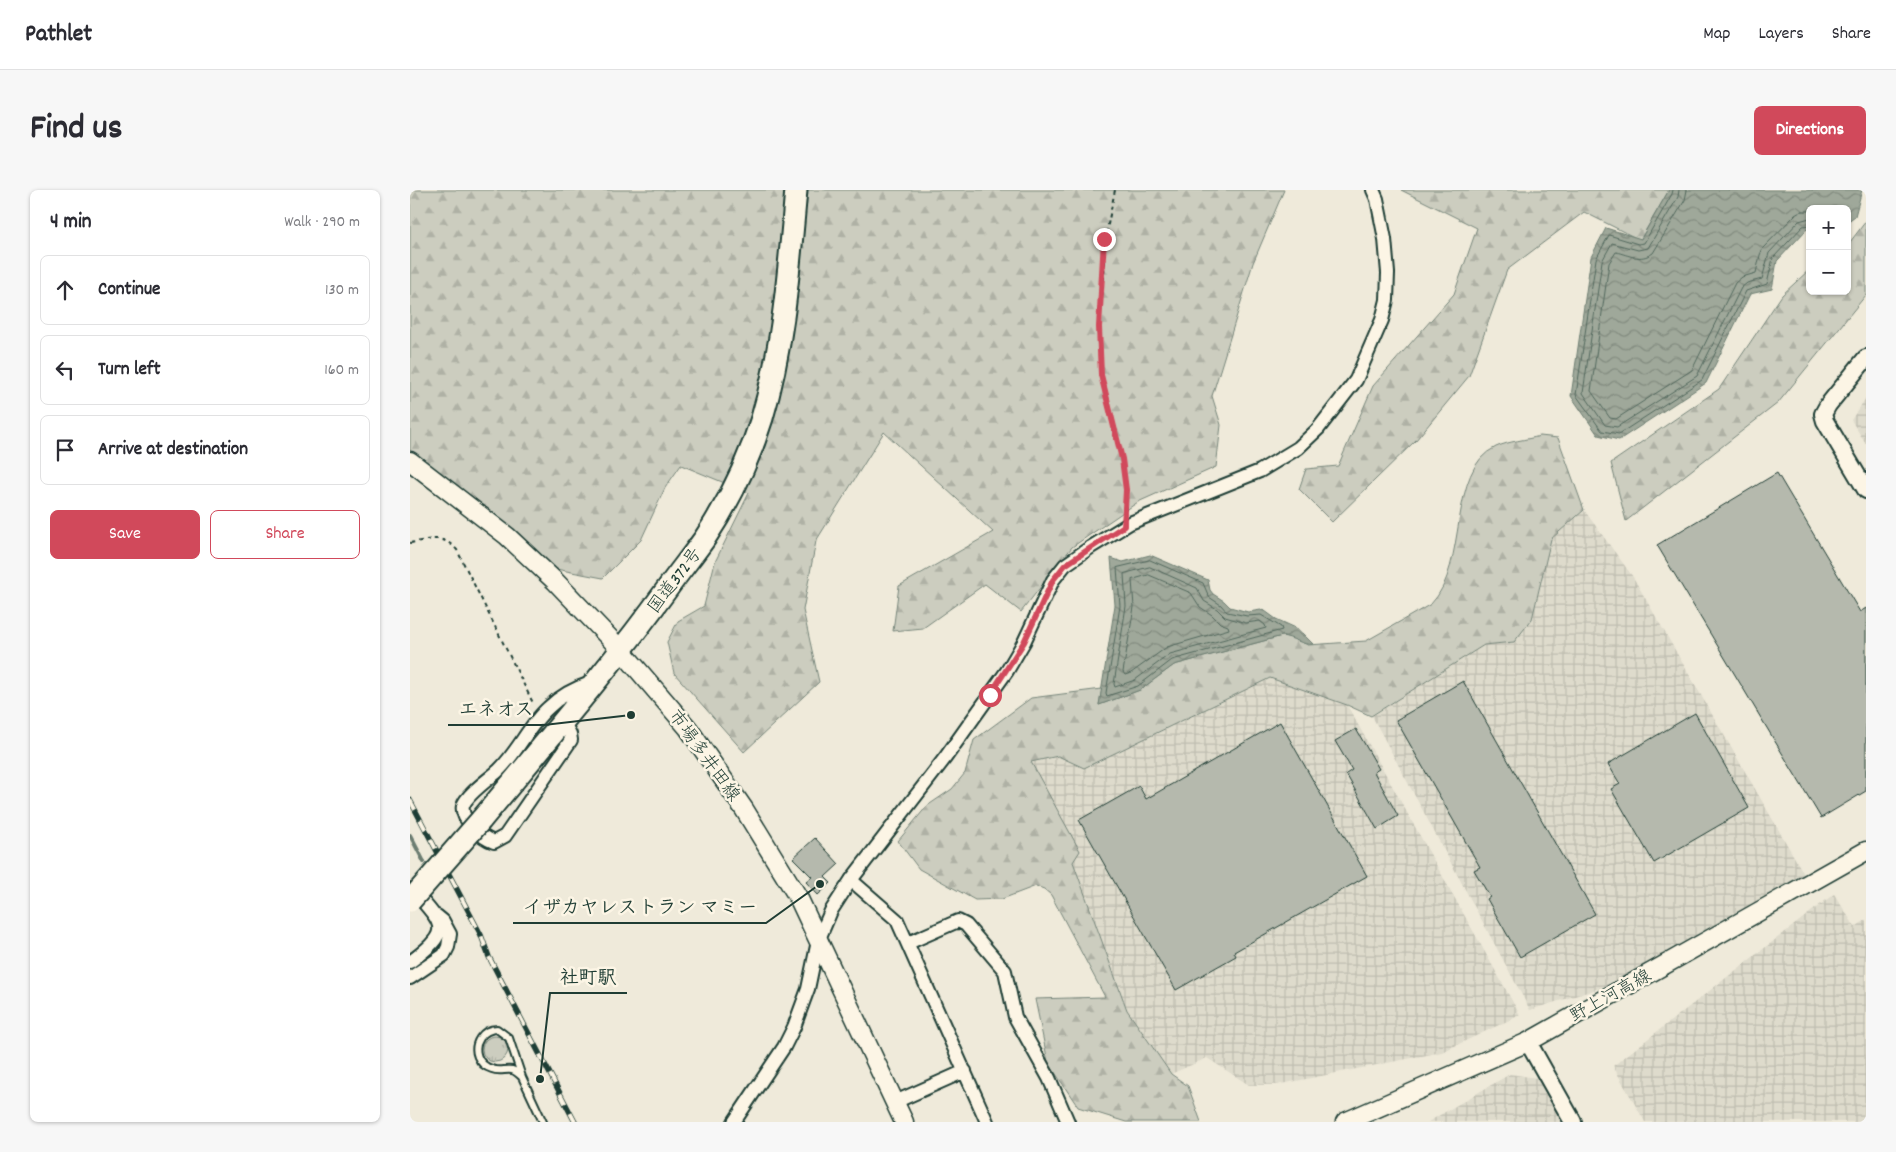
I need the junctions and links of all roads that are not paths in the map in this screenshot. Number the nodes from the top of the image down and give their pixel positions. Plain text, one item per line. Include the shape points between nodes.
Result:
1 (796, 190) edge
2 (1373, 190) edge
3 (1866, 358) edge
4 (410, 461) edge
5 (1866, 490) edge
6 (621, 650) junction
7 (596, 681) junction
8 (563, 721) junction
9 (1866, 851) edge
10 (851, 880) junction
11 (410, 887) edge
12 (410, 901) edge
13 (437, 916) junction
14 (818, 942) junction
15 (908, 943) junction
16 (410, 962) edge
17 (410, 978) edge
18 (1528, 1042) junction
19 (965, 1071) junction
20 (522, 1076) junction
21 (895, 1102) junction
22 (543, 1122) edge
23 (734, 1122) edge
24 (904, 1122) edge
25 (987, 1122) edge
26 (1068, 1122) edge
27 (1345, 1122) edge
28 (1573, 1122) edge

1 - 6 highway, 国道372号 via 785,310 762,418 749,456 705,537
2 - 10 street via 1385,239 1386,300 1382,320 1356,380 1318,430 1298,448 1260,471 1124,526 1065,565 1007,671
3 - 5 street via 1823,414
4 - 6 main road, 市場多井田線 via 507,536
6 - 7 highway, 国道372号
6 - 14 main road, 市場多井田線 via 688,728 739,802 798,897
7 - 8 highway, 国道372号
7 - 8 street via 570,691 549,706 504,765 465,802 463,813 467,820 490,840 505,836 571,740
8 - 12 highway, 国道372号, bridge
9 - 18 main road, 野上河高線
10 - 14 street via 831,911
10 - 15 street via 897,920
11 - 13 street
13 - 16 street via 438,936
13 - 17 street via 450,934 448,947 444,955
14 - 21 main road, 市場多井田線
14 - 23 street via 808,989 794,1027
15 - 19 street
15 - 26 street via 958,920 966,925 1005,971 1015,1017 1049,1078
18 - 27 main road, 野上河高線
18 - 28 street
19 - 21 street
19 - 25 street
20 - 20 lane via 512,1070 493,1070 481,1061 476,1046 482,1035 497,1029 509,1038
20 - 22 lane
21 - 24 main road, 市場多井田線

